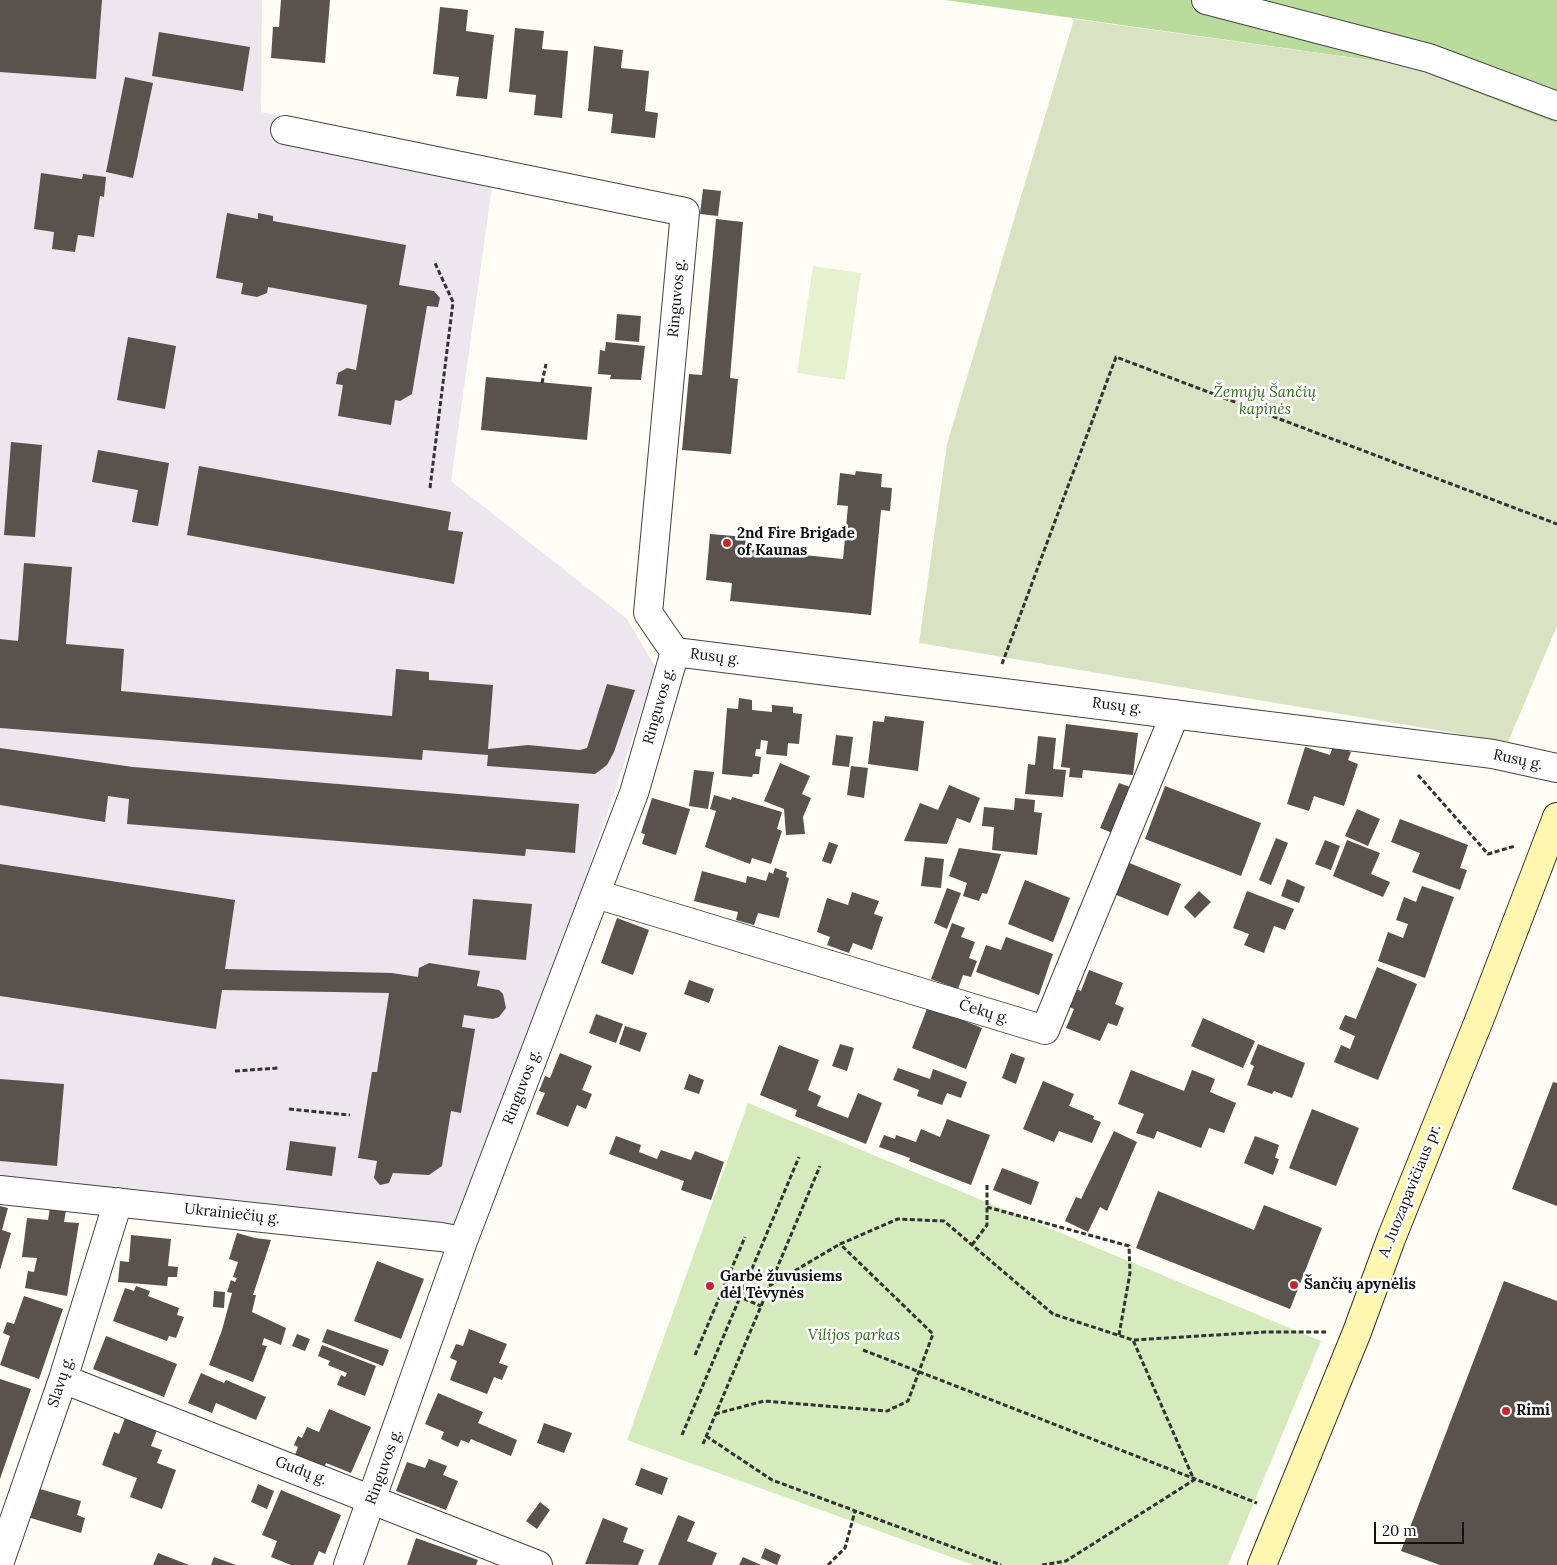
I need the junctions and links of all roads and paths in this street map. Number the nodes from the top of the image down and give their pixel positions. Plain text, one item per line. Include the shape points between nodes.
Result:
1 (1206, 0) edge
2 (1557, 106) edge
3 (285, 130) dead end
4 (434, 261) dead end
5 (546, 364) dead end
6 (542, 383) dead end
7 (430, 488) dead end
8 (1557, 524) edge
9 (675, 652) junction
10 (992, 691) junction
11 (1175, 714) junction
12 (1388, 741) junction
13 (1557, 768) edge
14 (1557, 817) edge
15 (1542, 855) junction
16 (596, 894) junction
17 (278, 1068) dead end
18 (235, 1071) dead end
19 (289, 1109) dead end
20 (350, 1115) dead end
21 (799, 1157) dead end
22 (820, 1166) dead end
23 (987, 1184) dead end
24 (0, 1190) edge
25 (118, 1202) junction
26 (987, 1207) junction
27 (746, 1237) dead end
28 (463, 1241) junction
29 (840, 1244) junction
30 (972, 1245) junction
31 (769, 1286) junction
32 (723, 1290) junction
33 (741, 1297) junction
34 (761, 1306) junction
35 (1357, 1332) junction
36 (1119, 1335) junction
37 (1133, 1340) junction
38 (863, 1350) dead end
39 (696, 1355) dead end
40 (920, 1372) junction
41 (63, 1379) junction
42 (715, 1414) junction
43 (682, 1435) dead end
44 (706, 1436) junction
45 (703, 1444) dead end
46 (1194, 1480) junction
47 (372, 1499) junction
48 (855, 1511) junction
49 (1283, 1513) junction
50 (0, 1561) edge
51 (348, 1565) edge
52 (538, 1565) edge
53 (828, 1565) edge
54 (1001, 1565) edge
55 (1042, 1565) edge
56 (1262, 1565) edge

1 - 2 street via 1429,58
3 - 9 street, Ringuvos g. via 685,212 648,613
4 - 7 path via 453,302
5 - 6 path
8 - 10 path via 1116,357
9 - 10 street, Rusų g.
9 - 16 street, Ringuvos g. via 634,793
10 - 11 street, Rusų g.
11 - 12 street, Rusų g.
11 - 16 street, Čekų g. via 1045,1030
12 - 13 street, Rusų g. via 1493,754
12 - 15 path via 1488,854 1513,845
14 - 15 main road, A. Juozapavičiaus pr.
15 - 35 main road, A. Juozapavičiaus pr.
16 - 28 street, Ringuvos g.
17 - 18 path
19 - 20 path
21 - 33 path
22 - 31 path
23 - 26 path
24 - 25 street, Ukrainiečių g.
25 - 28 street, Ukrainiečių g.
25 - 41 street, Slavų g.
26 - 30 path via 987,1225
26 - 36 path via 1129,1246 1130,1273
27 - 32 path
28 - 47 street, Ringuvos g.
29 - 30 path via 898,1219 944,1222
29 - 31 path
29 - 40 path via 933,1334
30 - 36 path via 1052,1314
31 - 34 path
32 - 33 path
32 - 39 path
33 - 34 path
33 - 43 path
34 - 42 path
35 - 37 path via 1264,1332
35 - 49 main road, A. Juozapavičiaus pr.
36 - 37 path
37 - 46 path
38 - 40 path
40 - 42 path via 908,1401 887,1411 764,1401
40 - 46 path
41 - 47 street, Gudų g.
41 - 50 street, Slavų g.
42 - 44 path
44 - 45 path
44 - 48 path via 772,1480
46 - 49 path
46 - 55 path via 1066,1561
47 - 51 street, Ringuvos g.
47 - 52 street, Gudų g.
48 - 53 path via 845,1548
48 - 54 path
49 - 56 main road, A. Juozapavičiaus pr.

